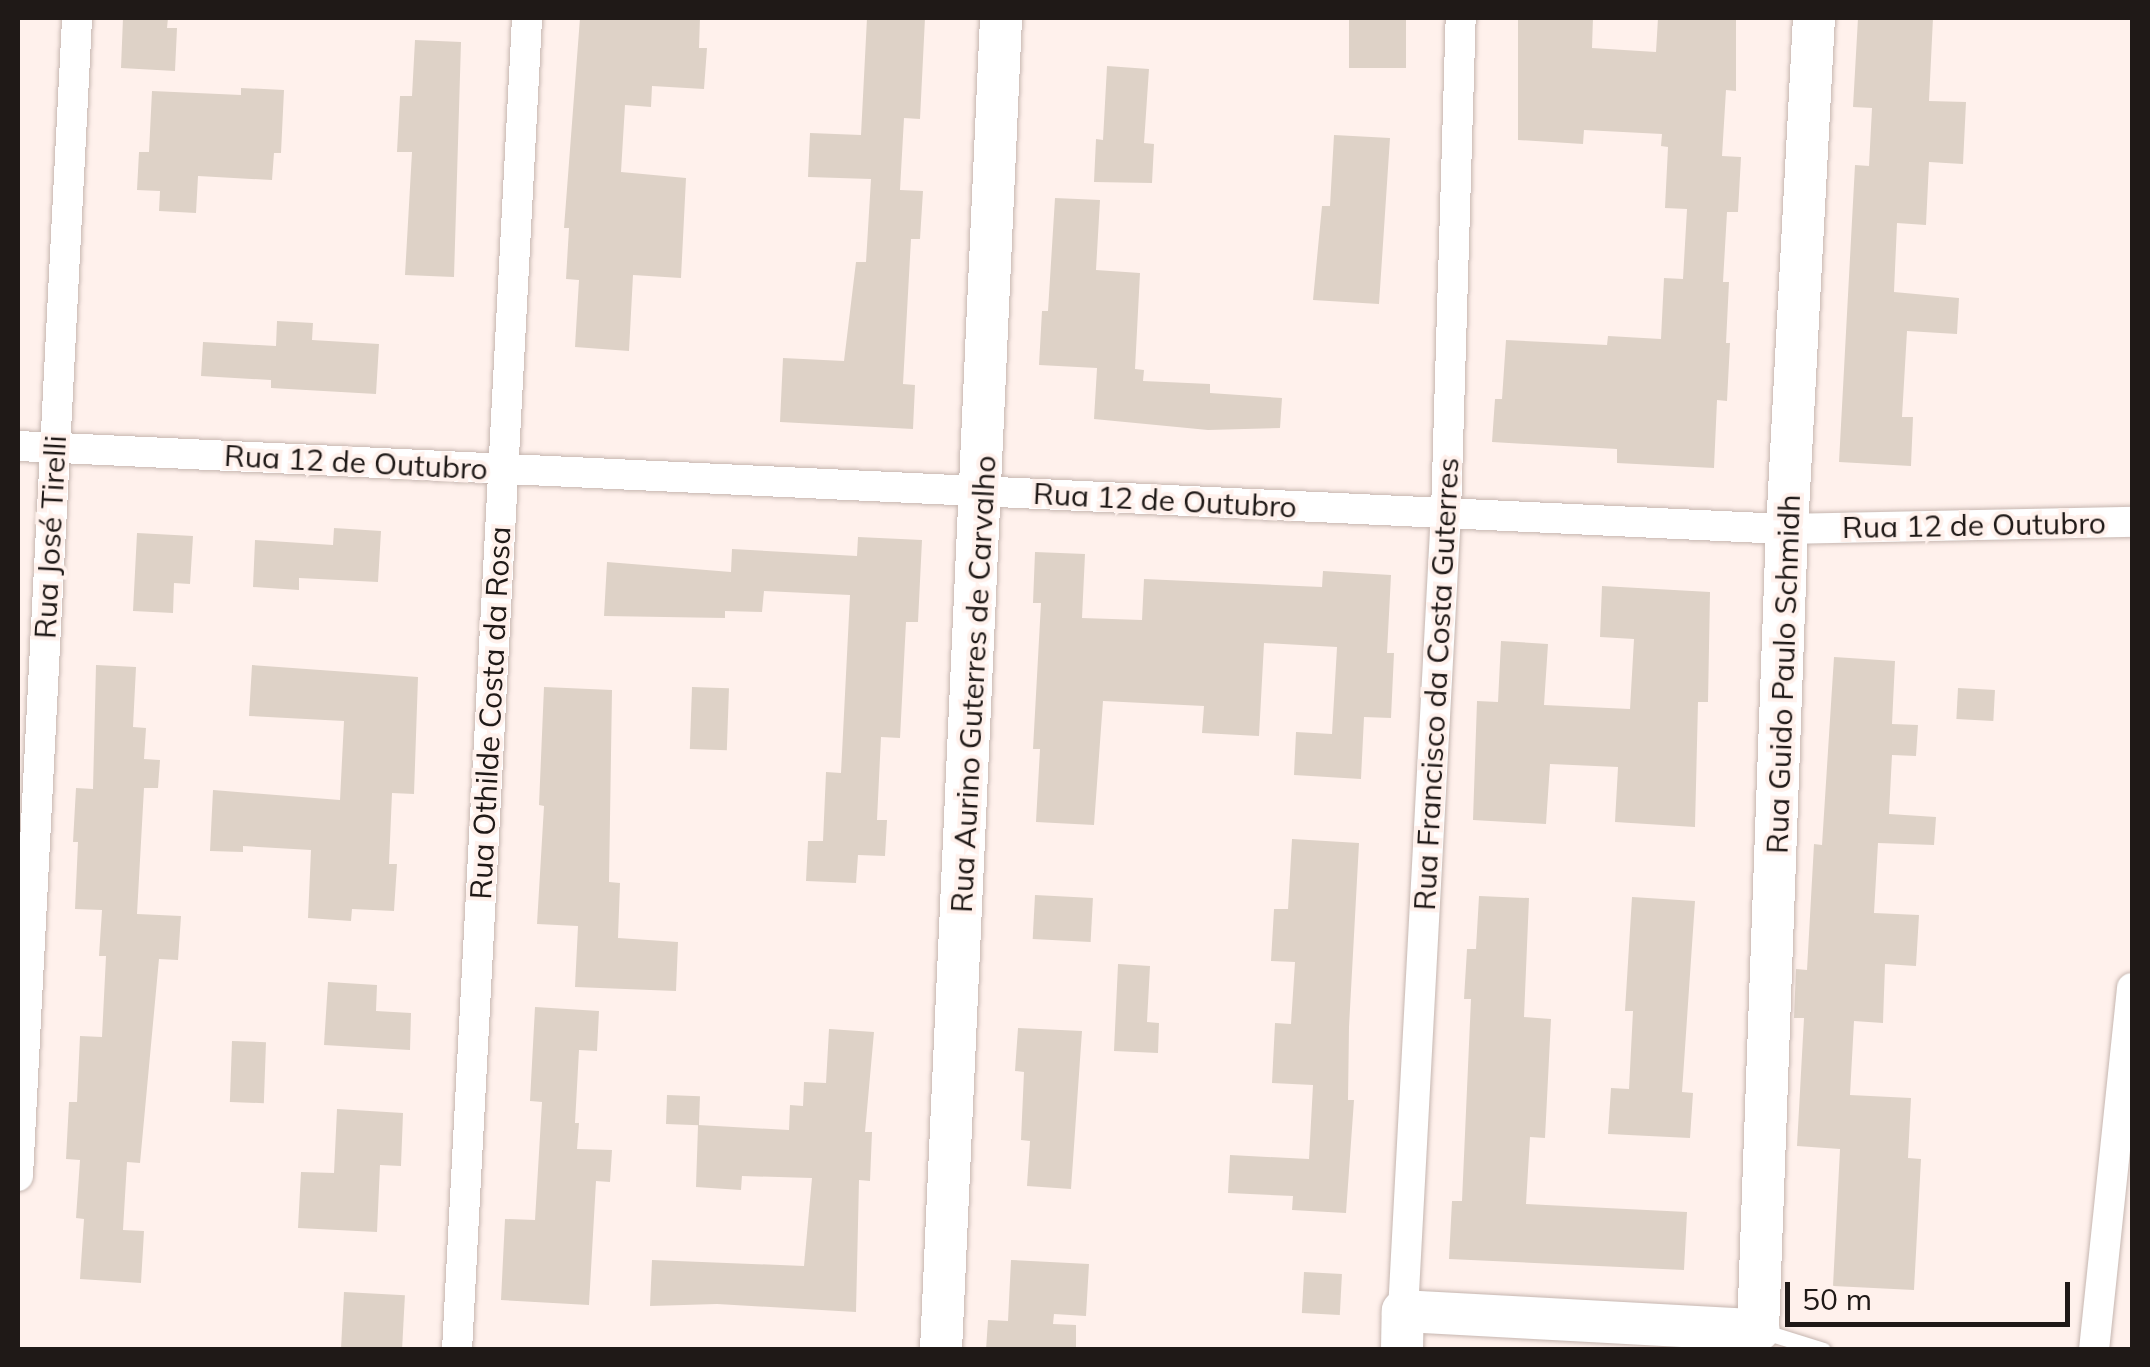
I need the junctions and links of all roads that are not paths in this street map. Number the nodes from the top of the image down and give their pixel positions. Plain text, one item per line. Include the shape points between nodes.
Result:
1 (77, 18) edge
2 (527, 18) edge
3 (1002, 18) edge
4 (1462, 18) edge
5 (1814, 18) edge
6 (18, 446) edge
7 (54, 448) junction
8 (502, 469) junction
9 (982, 491) junction
10 (1446, 513) junction
11 (2132, 522) edge
12 (1788, 529) junction
13 (2132, 988) edge
14 (18, 1176) edge
15 (1403, 1330) edge
16 (1758, 1330) junction
17 (457, 1350) edge
18 (941, 1350) edge
19 (1823, 1350) edge
20 (2094, 1350) edge

1 - 7 street, Rua José Tirelli
2 - 8 street, Rua Othilde Costa da Rosa
3 - 9 street, Rua Aurino Guterres de Carvalho
4 - 10 street, Rua Francisco da Costa Guterres
5 - 12 street, Rua Guido Paulo Schmidh
6 - 7 street, Rua 12 de Outubro
7 - 8 street, Rua 12 de Outubro
7 - 14 street, Rua José Tirelli
8 - 9 street, Rua 12 de Outubro
8 - 17 street, Rua Othilde Costa da Rosa
9 - 10 street, Rua 12 de Outubro
9 - 18 street, Rua Aurino Guterres de Carvalho
10 - 12 street, Rua 12 de Outubro
10 - 15 street, Rua Francisco da Costa Guterres
11 - 12 street, Rua 12 de Outubro
12 - 16 street, Rua Guido Paulo Schmidh
13 - 20 street
15 - 16 street
16 - 19 lane

